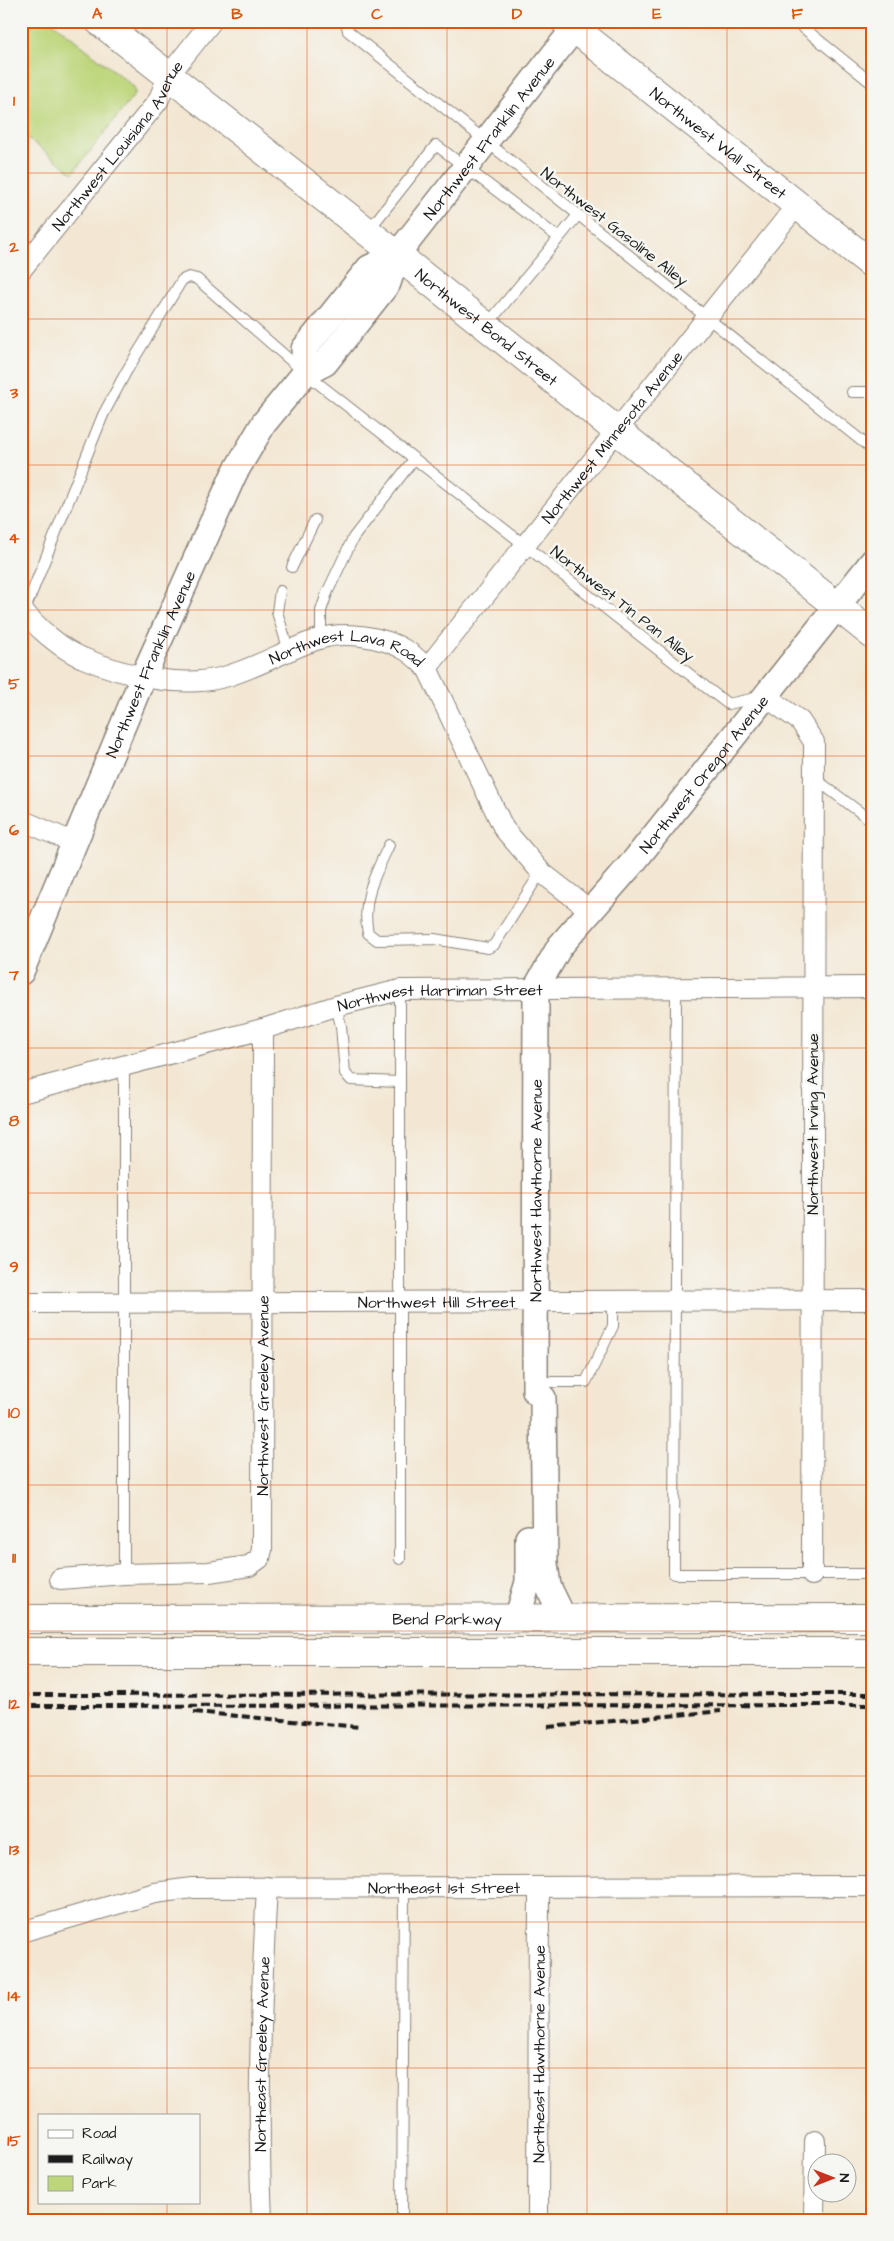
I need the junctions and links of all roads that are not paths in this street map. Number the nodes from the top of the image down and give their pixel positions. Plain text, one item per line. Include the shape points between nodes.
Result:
1 (99, 21) edge
2 (212, 21) edge
3 (346, 21) edge
4 (795, 21) edge
5 (573, 23) edge
6 (169, 75) junction
7 (873, 84) edge
8 (486, 143) junction
9 (465, 169) junction
10 (797, 205) junction
11 (578, 215) junction
12 (366, 233) junction
13 (559, 238) junction
14 (397, 255) junction
15 (873, 265) edge
16 (21, 270) edge
17 (706, 316) junction
18 (485, 326) junction
19 (306, 373) junction
20 (852, 392) dead end
21 (873, 392) edge
22 (615, 431) junction
23 (873, 450) edge
24 (414, 459) junction
25 (315, 520) dead end
26 (524, 546) junction
27 (873, 561) edge
28 (292, 567) dead end
29 (280, 591) dead end
30 (837, 607) junction
31 (23, 610) edge
32 (873, 635) edge
33 (321, 638) junction
34 (289, 651) junction
35 (427, 668) junction
36 (143, 678) junction
37 (765, 696) junction
38 (813, 778) junction
39 (21, 820) edge
40 (873, 822) edge
41 (75, 843) junction
42 (389, 845) dead end
43 (541, 872) junction
44 (590, 910) junction
45 (21, 972) edge
46 (536, 988) junction
47 (676, 988) junction
48 (812, 988) junction
49 (873, 988) edge
50 (400, 990) junction
51 (336, 1006) junction
52 (263, 1029) junction
53 (124, 1065) junction
54 (399, 1082) junction
55 (21, 1093) edge
56 (873, 1300) edge
57 (401, 1301) junction
58 (534, 1301) junction
59 (811, 1301) junction
60 (24, 1302) edge
61 (613, 1302) junction
62 (675, 1302) junction
63 (125, 1303) junction
64 (263, 1303) junction
65 (535, 1387) junction
66 (400, 1559) dead end
67 (124, 1574) junction
68 (873, 1574) edge
69 (812, 1575) junction
70 (60, 1579) dead end
71 (873, 1618) edge
72 (21, 1619) edge
73 (517, 1619) junction
74 (564, 1619) junction
75 (21, 1652) edge
76 (873, 1652) edge
77 (873, 1886) edge
78 (267, 1887) junction
79 (404, 1887) junction
80 (539, 1887) junction
81 (21, 1932) edge
82 (815, 2141) dead end
83 (262, 2220) edge
84 (402, 2220) edge
85 (538, 2220) edge
86 (814, 2220) edge

1 - 6 main road, Northwest Bond Street
2 - 6 street, Northwest Louisiana Avenue
3 - 8 lane, Northwest Gasoline Alley via 348,31
4 - 7 lane
5 - 8 street, Northwest Franklin Avenue
5 - 10 main road, Northwest Wall Street
6 - 12 main road, Northwest Bond Street
6 - 16 street, Northwest Louisiana Avenue via 158,101
8 - 9 street, Northwest Franklin Avenue
8 - 11 lane, Northwest Gasoline Alley
9 - 12 lane via 436,145
9 - 13 lane
9 - 14 street, Northwest Franklin Avenue
10 - 15 main road, Northwest Wall Street
10 - 17 street, Northwest Minnesota Avenue
11 - 13 lane
11 - 17 lane, Northwest Gasoline Alley
12 - 14 main road, Northwest Bond Street
13 - 18 lane
14 - 18 main road, Northwest Bond Street
14 - 19 street, Northwest Franklin Avenue via 369,268 304,349
17 - 22 street, Northwest Minnesota Avenue
17 - 23 lane, Northwest Gasoline Alley
18 - 22 main road, Northwest Bond Street
19 - 24 lane, Northwest Tin Pan Alley
19 - 31 lane, Northwest Tin Pan Alley via 197,280 182,280 103,415
19 - 36 street, Northwest Franklin Avenue via 264,422 234,474
20 - 21 lane
22 - 26 street, Northwest Minnesota Avenue
22 - 30 main road, Northwest Bond Street
24 - 26 lane, Northwest Tin Pan Alley
24 - 33 lane via 353,538 321,611
25 - 28 lane
26 - 35 street, Northwest Minnesota Avenue
26 - 37 lane, Northwest Tin Pan Alley via 728,704
27 - 30 street, Northwest Oregon Avenue
29 - 34 lane via 277,612
30 - 32 main road, Northwest Bond Street
30 - 37 street, Northwest Oregon Avenue
31 - 36 street, Northwest Lava Road via 49,636 82,658
33 - 34 street, Northwest Lava Road
33 - 35 street, Northwest Lava Road via 350,635 383,640 408,651
34 - 36 street, Northwest Lava Road via 223,678 180,682
35 - 43 street, Northwest Lava Road via 504,829
36 - 41 street, Northwest Franklin Avenue
37 - 38 street, Northwest Irving Avenue via 800,721 814,742
37 - 44 street, Northwest Oregon Avenue via 635,860
38 - 40 lane
38 - 48 street, Northwest Irving Avenue
39 - 41 street
41 - 45 street, Northwest Franklin Avenue
42 - 43 lane via 372,883 364,916 368,933 378,940 434,940 488,948 494,945
43 - 44 street, Northwest Lava Road
44 - 46 street, Northwest Oregon Avenue via 560,946
46 - 47 street, Northwest Harriman Street
46 - 50 street, Northwest Harriman Street
46 - 58 street, Northwest Hawthorne Avenue
47 - 48 street, Northwest Harriman Street
47 - 62 lane
48 - 49 street, Northwest Harriman Street
48 - 59 street, Northwest Irving Avenue
50 - 51 street, Northwest Harriman Street
50 - 54 lane
51 - 52 street, Northwest Harriman Street
51 - 54 lane via 345,1073 351,1080
52 - 53 street, Northwest Harriman Street
52 - 64 street, Northwest Greeley Avenue
53 - 55 street, Northwest Harriman Street
53 - 63 lane
54 - 57 lane
56 - 59 street, Northwest Hill Street
57 - 58 street, Northwest Hill Street
57 - 64 street, Northwest Hill Street
57 - 66 lane
58 - 61 street, Northwest Hill Street
58 - 65 street, Northwest Hawthorne Avenue
59 - 62 street, Northwest Hill Street
59 - 69 street, Northwest Irving Avenue
60 - 63 street, Northwest Hill Street
61 - 62 street, Northwest Hill Street
61 - 65 lane via 613,1326 586,1382
62 - 69 lane via 674,1574
63 - 64 street, Northwest Hill Street
63 - 67 lane
64 - 67 street, Northwest Greeley Avenue via 260,1558 249,1566 209,1572
65 - 73 street, Northwest Hawthorne Avenue via 528,1398 528,1582
65 - 74 street, Northwest Hawthorne Avenue via 543,1398 545,1564 548,1586
67 - 70 street, Northwest Greeley Avenue
68 - 69 lane
71 - 74 main road, Bend Parkway
72 - 73 main road, Bend Parkway
73 - 74 main road, Bend Parkway
75 - 76 main road, Bend Parkway
77 - 80 street, Northeast 1st Street
78 - 79 street, Northeast 1st Street
78 - 81 street, Northeast 1st Street via 192,1888 154,1893
78 - 83 street, Northeast Greeley Avenue via 260,2030
79 - 80 street, Northeast 1st Street
79 - 84 lane
80 - 85 street, Northeast Hawthorne Avenue
82 - 86 street

